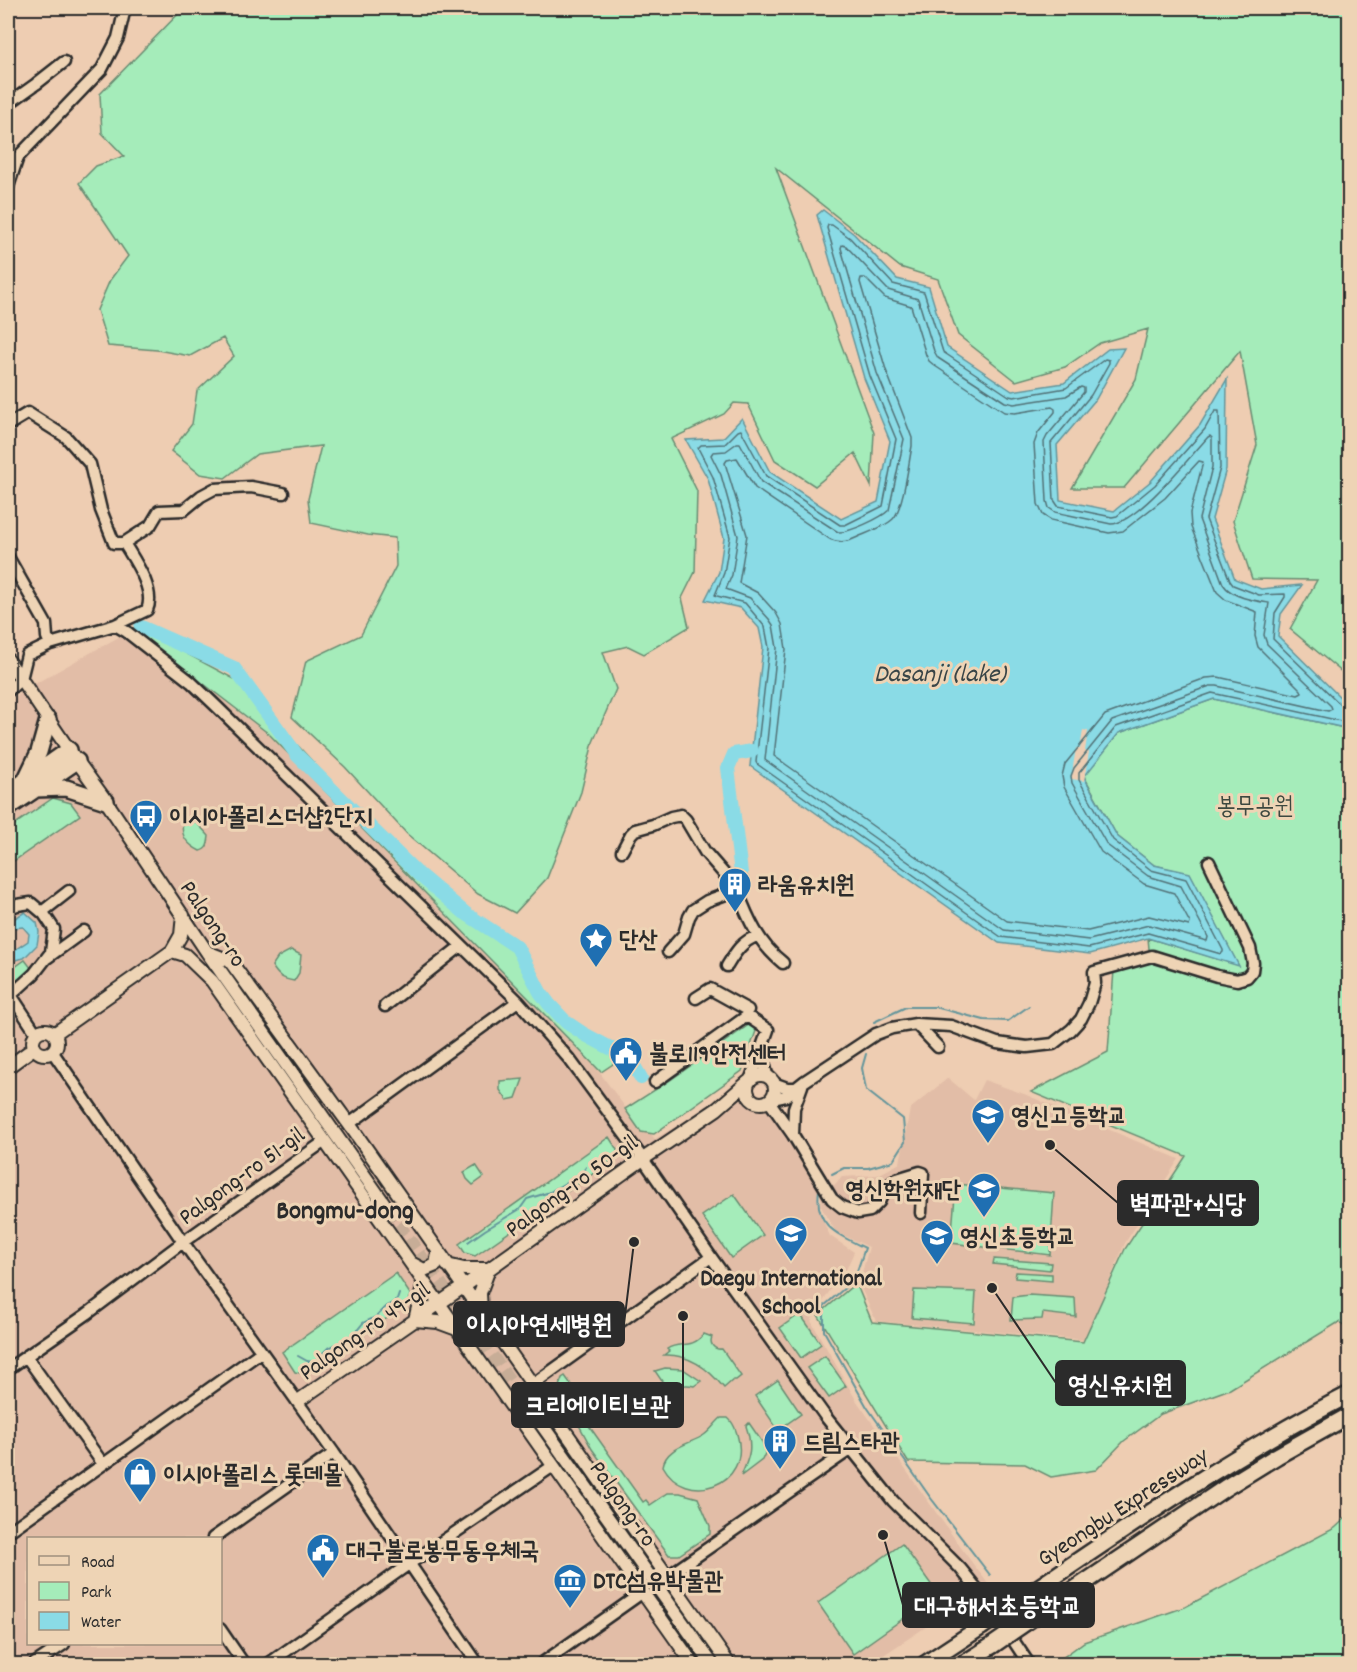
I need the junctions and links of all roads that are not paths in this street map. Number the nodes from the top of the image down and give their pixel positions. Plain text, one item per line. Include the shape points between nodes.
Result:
1 (125, 8) edge
2 (64, 62) dead end
3 (8, 104) edge
4 (8, 186) edge
5 (8, 425) edge
6 (283, 494) dead end
7 (124, 543) junction
8 (8, 556) edge
9 (115, 625) junction
10 (50, 644) junction
11 (8, 651) edge
12 (8, 660) edge
13 (21, 679) junction
14 (8, 691) edge
15 (48, 720) junction
16 (73, 756) junction
17 (30, 785) junction
18 (8, 793) edge
19 (106, 801) junction
20 (8, 808) edge
21 (622, 851) dead end
22 (1209, 862) dead end
23 (737, 890) junction
24 (69, 891) dead end
25 (8, 909) edge
26 (42, 912) junction
27 (183, 915) junction
28 (84, 931) dead end
29 (757, 936) junction
30 (461, 946) junction
31 (172, 951) junction
32 (207, 952) junction
33 (668, 952) dead end
34 (46, 958) junction
35 (783, 963) dead end
36 (727, 966) dead end
37 (212, 981) junction
38 (9, 996) edge
39 (696, 998) dead end
40 (518, 1001) junction
41 (385, 1006) dead end
42 (748, 1010) dead end
43 (916, 1024) junction
44 (36, 1033) junction
45 (54, 1034) junction
46 (938, 1047) dead end
47 (34, 1048) junction
48 (761, 1048) junction
49 (52, 1051) junction
50 (8, 1067) edge
51 (750, 1080) junction
52 (771, 1080) junction
53 (655, 1082) dead end
54 (800, 1086) junction
55 (770, 1100) junction
56 (756, 1102) junction
57 (717, 1109) junction
58 (348, 1124) junction
59 (793, 1135) junction
60 (325, 1141) junction
61 (643, 1159) junction
62 (388, 1209) tunnel mouth
63 (921, 1213) dead end
64 (183, 1242) junction
65 (438, 1253) junction
66 (711, 1257) junction
67 (410, 1263) junction
68 (447, 1265) junction
69 (489, 1269) junction
70 (424, 1282) junction
71 (463, 1287) junction
72 (444, 1300) junction
73 (481, 1311) junction
74 (415, 1320) junction
75 (493, 1329) junction
76 (460, 1333) junction
77 (261, 1352) junction
78 (26, 1356) junction
79 (8, 1369) edge
80 (532, 1384) junction
81 (1350, 1394) edge
82 (298, 1401) junction
83 (1350, 1415) edge
84 (542, 1425) tunnel mouth
85 (851, 1449) junction
86 (334, 1453) junction
87 (103, 1464) junction
88 (554, 1466) junction
89 (8, 1532) edge
90 (216, 1537) edge
91 (409, 1564) junction
92 (668, 1576) junction
93 (643, 1592) junction
94 (222, 1632) edge
95 (63, 1645) edge
96 (34, 1665) edge
97 (244, 1665) edge
98 (268, 1665) edge
99 (478, 1665) edge
100 (541, 1665) edge
101 (693, 1665) edge
102 (712, 1665) edge
103 (729, 1665) edge
104 (926, 1665) edge
105 (963, 1665) edge
106 (1029, 1665) edge

1 - 4 street via 118,38 102,69 18,157
2 - 3 street
5 - 7 street via 28,413 66,437 90,464 114,543
6 - 7 street via 251,487 214,489 184,510 159,511 150,526
7 - 9 street via 141,569 150,604 147,610
8 - 10 street via 46,624
9 - 10 street
9 - 30 street via 191,681
10 - 13 street via 27,655
11 - 13 main road
12 - 13 main road, Palgong-ro
13 - 14 street
13 - 15 main road, Palgong-ro
15 - 16 main road, Palgong-ro
15 - 17 highway
16 - 17 highway
16 - 19 main road, Palgong-ro
17 - 18 highway
17 - 19 highway via 66,788
17 - 20 highway
19 - 27 main road, Palgong-ro
21 - 23 street via 635,830 681,815 732,883 742,881
22 - 43 street via 1250,948 1253,963 1247,977 1237,980 1217,976 1152,956 1094,972 1095,983 1081,1019 1053,1044 1027,1047 997,1042 951,1026
23 - 29 street
23 - 33 street via 693,910 684,934
24 - 26 street
25 - 26 street via 31,903
26 - 34 street via 54,929 51,952
27 - 31 main road via 181,935
27 - 32 main road, Palgong-ro
28 - 34 street
29 - 35 street
29 - 36 street via 738,949
30 - 40 street
30 - 41 street
31 - 37 main road via 186,955
31 - 45 main road
32 - 37 main road
32 - 58 main road via 230,962
32 - 62 main road, Palgong-ro
34 - 38 street
37 - 60 main road
38 - 44 street
39 - 42 street via 710,989
40 - 58 street
40 - 61 street via 570,1060
43 - 46 street
43 - 54 street via 876,1034
44 - 45 main road via 45,1029
44 - 47 main road
45 - 49 main road via 56,1045
47 - 49 main road via 41,1053
47 - 50 main road
48 - 51 street
48 - 52 street
48 - 53 street via 768,1030 747,1016
49 - 64 street
51 - 52 main road via 760,1074
51 - 56 main road via 749,1096
51 - 57 main road
52 - 54 street via 788,1088
52 - 55 main road via 775,1090
54 - 55 street via 786,1096
54 - 59 street
55 - 56 main road
55 - 59 street
56 - 57 main road via 738,1102
57 - 61 main road, Palgong-ro 50-gil
58 - 65 main road
59 - 63 street via 832,1199 842,1207 858,1213 870,1211 885,1188 897,1179 920,1172
60 - 64 street, Palgong-ro 51-gil
60 - 67 main road
61 - 66 street
61 - 69 main road, Palgong-ro 50-gil
64 - 77 street, Palgong-ro 51-gil
64 - 78 street, Palgong-ro 51-gil
65 - 67 main road via 436,1264 424,1270
65 - 68 main road
66 - 80 street
66 - 85 street
67 - 70 main road
68 - 69 main road
68 - 71 main road
69 - 71 main road, Palgong-ro 50-gil
69 - 73 main road via 480,1293
70 - 72 main road
70 - 74 main road
71 - 72 main road, Palgong-ro 50-gil
71 - 73 main road
72 - 74 main road, Palgong-ro 49-gil
72 - 76 main road
73 - 75 main road
74 - 76 main road via 438,1322
74 - 82 main road, Palgong-ro 49-gil
75 - 76 main road via 479,1320 468,1321
75 - 80 main road
76 - 88 main road
77 - 82 street, Palgong-ro 51-gil
77 - 87 street
78 - 79 street, Palgong-ro 51-gil
78 - 87 street
80 - 92 main road
81 - 104 highway, Gyeongbu Expressway, bridge via 1198,1482
82 - 86 street, Palgong-ro 49-gil
83 - 105 highway, Gyeongbu Expressway, bridge via 1225,1488
84 - 102 main road, Palgong-ro
85 - 92 street
85 - 106 street via 893,1501 989,1604
86 - 90 street
86 - 91 street, Palgong-ro 49-gil
87 - 89 street
88 - 91 street
88 - 93 main road
91 - 98 street
91 - 99 street, Palgong-ro 49-gil
92 - 103 main road
93 - 100 street
93 - 101 main road
94 - 97 street
95 - 96 street

